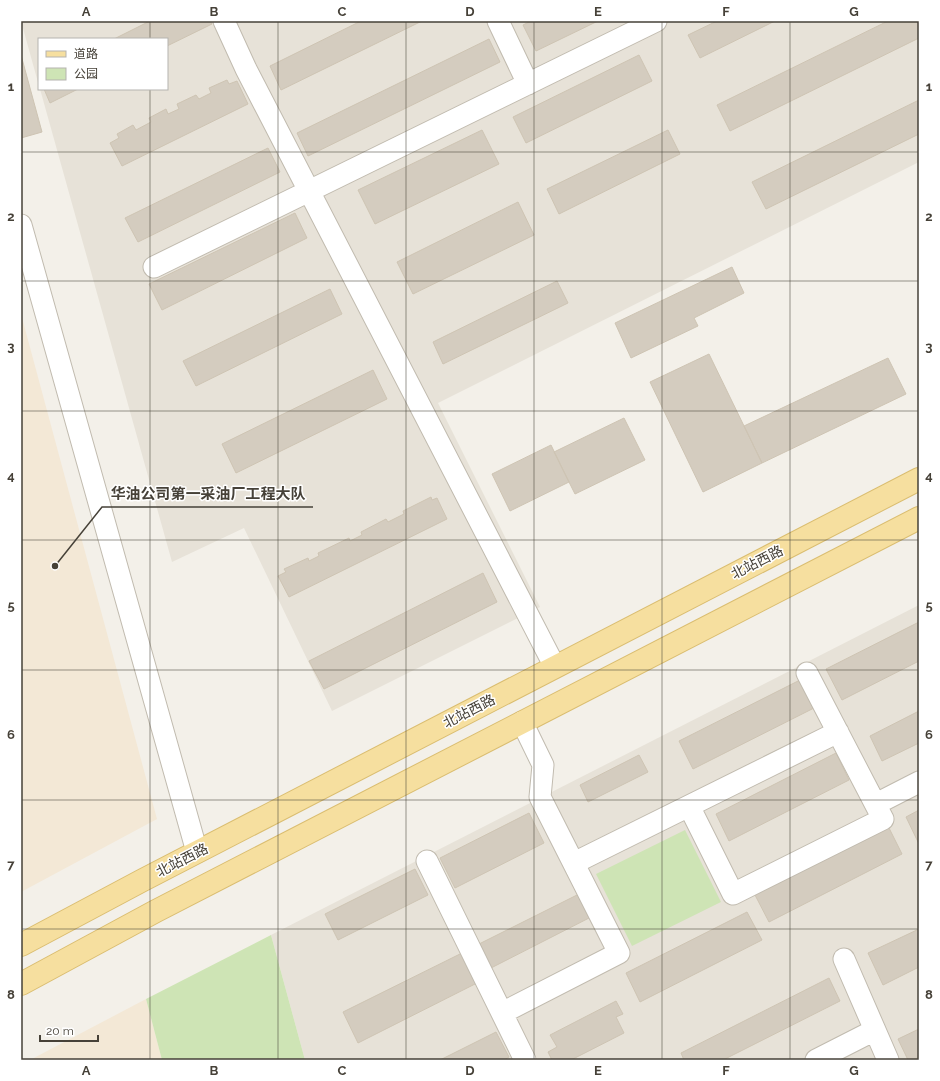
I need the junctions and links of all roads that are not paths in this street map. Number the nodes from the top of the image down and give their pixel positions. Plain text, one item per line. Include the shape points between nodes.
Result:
1 (224, 21) edge
2 (498, 21) edge
3 (656, 21) edge
4 (528, 84) junction
5 (309, 191) junction
6 (21, 225) edge
7 (154, 267) dead end
8 (919, 479) edge
9 (919, 518) edge
10 (555, 667) junction
11 (807, 673) dead end
12 (522, 722) junction
13 (838, 732) junction
14 (919, 782) edge
15 (876, 804) junction
16 (689, 806) junction
17 (197, 852) junction
18 (426, 861) dead end
19 (574, 863) junction
20 (21, 945) edge
21 (844, 959) dead end
22 (21, 984) edge
23 (502, 1013) junction
24 (875, 1030) junction
25 (525, 1060) edge
26 (816, 1060) edge
27 (888, 1060) edge

1 - 5 street
2 - 4 street
3 - 4 street
4 - 5 street
5 - 7 street
5 - 10 street
6 - 17 street
8 - 10 main road, 北站西路
9 - 12 main road
10 - 17 main road, 北站西路
11 - 13 street
12 - 19 street via 543,765 540,797
12 - 22 main road via 156,911
13 - 15 street
13 - 16 street
14 - 15 street
15 - 16 street via 883,819 733,894
16 - 19 street
17 - 20 main road, 北站西路
18 - 23 street
19 - 23 street via 619,952
21 - 24 street
23 - 25 street
24 - 26 street
24 - 27 street

